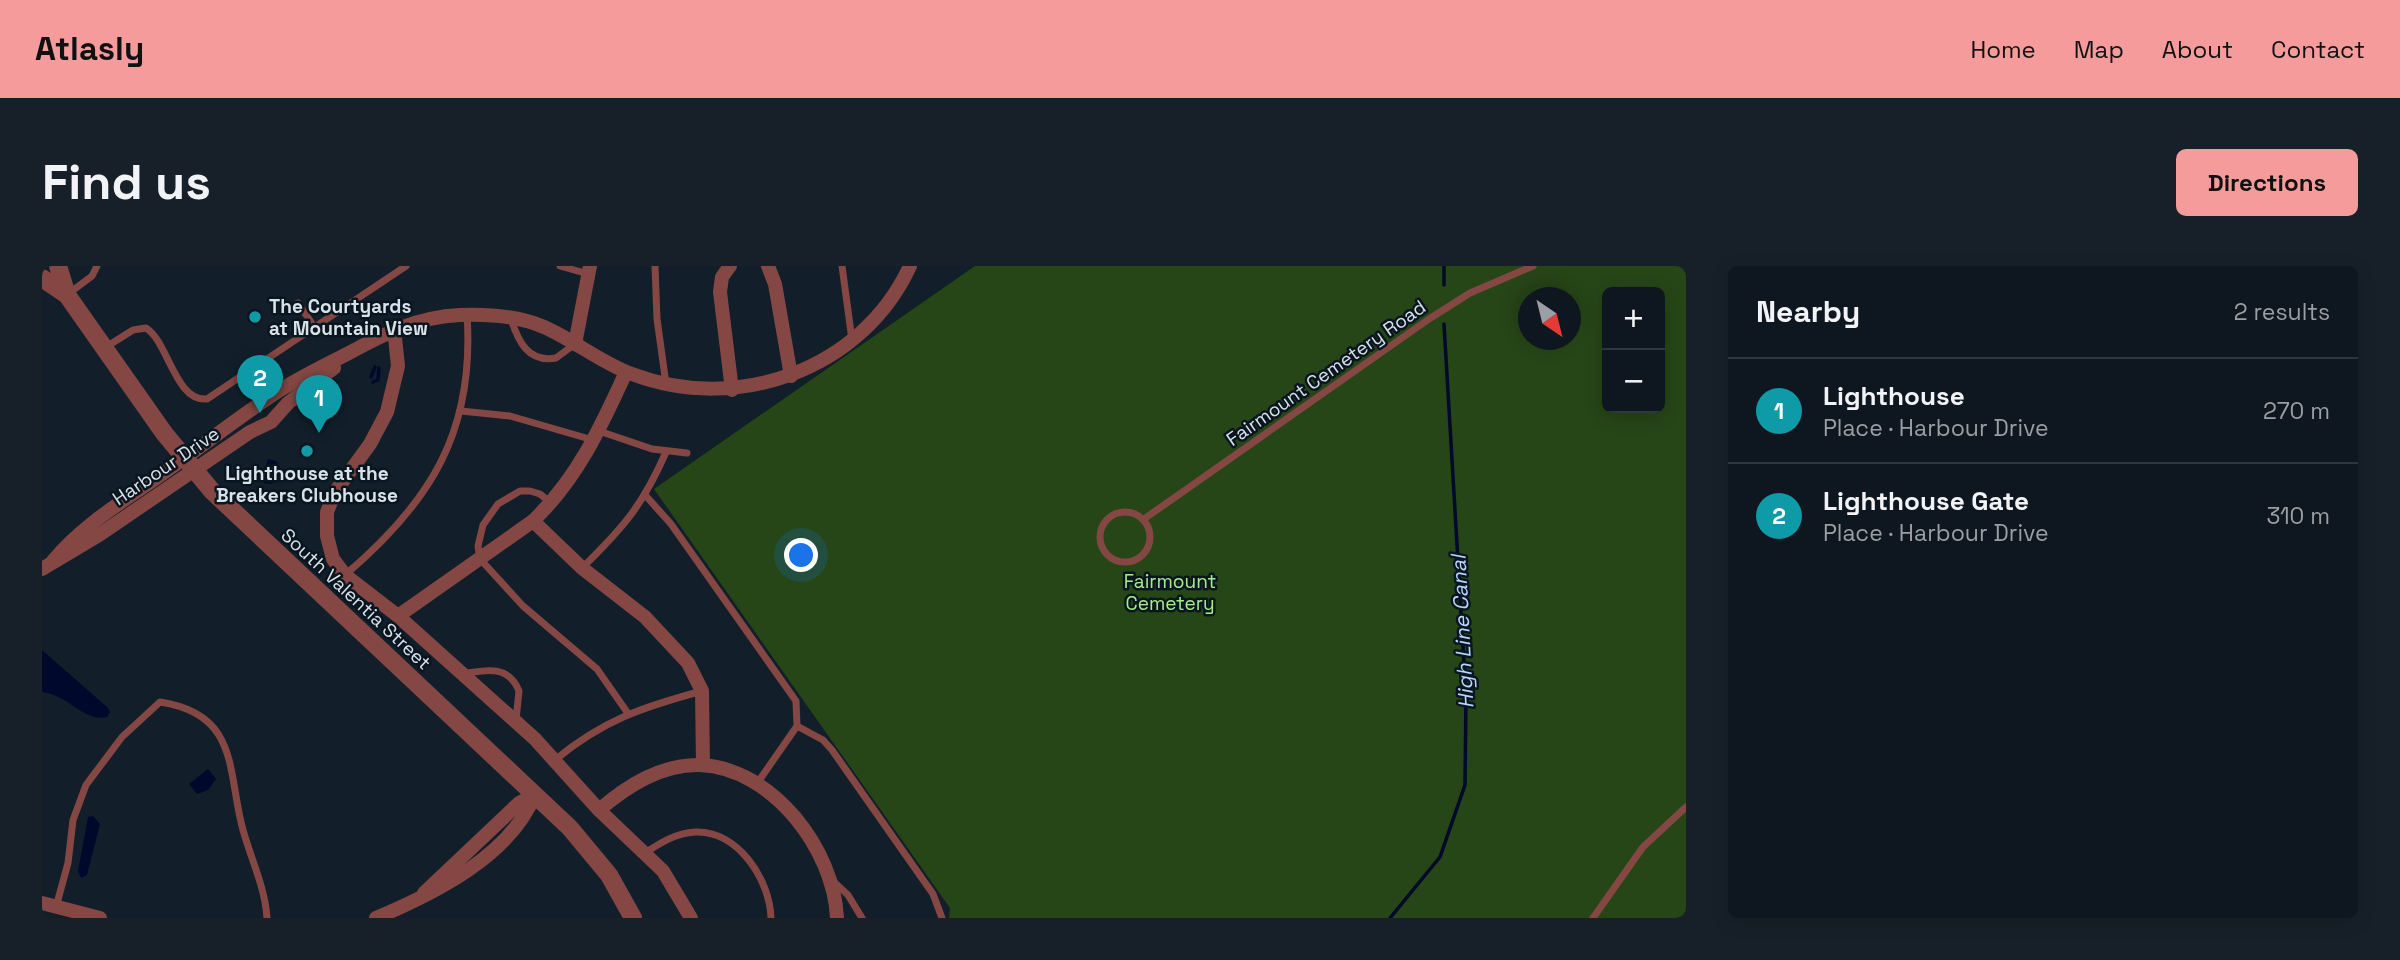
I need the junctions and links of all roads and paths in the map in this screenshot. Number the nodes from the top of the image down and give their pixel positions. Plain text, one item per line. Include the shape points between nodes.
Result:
1 (58, 266) edge
2 (97, 266) edge
3 (406, 266) edge
4 (560, 266) edge
5 (655, 266) edge
6 (730, 266) edge
7 (768, 266) edge
8 (842, 266) edge
9 (911, 266) edge
10 (1533, 266) edge
11 (589, 270) edge
12 (42, 278) edge
13 (67, 295) junction
14 (298, 303) dead end
15 (467, 315) junction
16 (511, 318) junction
17 (315, 328) junction
18 (394, 328) junction
19 (852, 341) junction
20 (575, 344) junction
21 (363, 346) junction
22 (104, 348) junction
23 (626, 372) junction
24 (791, 376) junction
25 (666, 385) junction
26 (732, 390) junction
27 (272, 411) junction
28 (461, 411) junction
29 (240, 419) junction
30 (250, 432) junction
31 (596, 436) junction
32 (666, 452) junction
33 (687, 453) dead end
34 (189, 464) junction
35 (646, 496) junction
36 (551, 504) junction
37 (1144, 519) junction
38 (533, 521) junction
39 (480, 559) junction
40 (47, 565) edge
41 (582, 568) junction
42 (345, 575) junction
43 (398, 616) junction
44 (461, 674) junction
45 (702, 691) junction
46 (627, 712) junction
47 (516, 721) junction
48 (797, 726) junction
49 (555, 760) junction
50 (703, 765) junction
51 (756, 785) junction
52 (535, 794) junction
53 (1686, 807) edge
54 (598, 810) junction
55 (644, 853) junction
56 (830, 878) junction
57 (49, 905) edge
58 (100, 918) edge
59 (267, 918) edge
60 (376, 918) edge
61 (634, 918) edge
62 (691, 918) edge
63 (771, 918) edge
64 (837, 918) edge
65 (862, 918) edge
66 (942, 918) edge
67 (1593, 918) edge

1 - 13 street, South Valentia Street
2 - 13 lane via 92,276
3 - 17 lane
4 - 11 lane
5 - 25 lane
6 - 26 street via 722,277 720,292
7 - 24 street
8 - 19 lane
9 - 19 street, Harbour Drive via 883,311
10 - 37 lane, Fairmount Cemetery Road via 1469,293 1429,319
11 - 20 street
12 - 13 street, South Valentia Street
13 - 22 street, South Valentia Street
14 - 17 lane
15 - 16 street, Harbour Drive
15 - 18 street, Harbour Drive via 434,317
15 - 28 lane via 468,374
16 - 20 street, Harbour Drive via 541,326
16 - 20 lane via 519,341 537,357 556,358
17 - 22 lane via 205,399 188,391 165,359 159,339 146,328 133,330
18 - 21 street, Harbour Drive
18 - 42 street via 398,366 387,412 327,512 329,549
19 - 24 street, Harbour Drive
20 - 23 street, Harbour Drive
21 - 27 street, Harbour Drive
21 - 27 street, Harbour Drive
22 - 34 street, South Valentia Street
23 - 25 street, Harbour Drive
23 - 31 street
24 - 26 street, Harbour Drive
25 - 26 street, Harbour Drive
27 - 29 street, Harbour Drive
27 - 30 street, Harbour Drive via 262,429
28 - 31 lane via 510,416
28 - 42 lane via 445,456 419,500 392,533
29 - 30 lane
29 - 34 street, Harbour Drive
30 - 34 street, Harbour Drive
31 - 32 lane
31 - 36 street
32 - 33 lane
32 - 35 lane
34 - 40 street, Harbour Drive via 122,511 83,530
34 - 52 street, South Valentia Street via 232,510
35 - 41 lane
35 - 48 lane via 791,691 799,714
36 - 38 street
36 - 39 lane via 530,491 520,491 498,504 483,525
37 - 37 lane via 1119,512 1105,520 1100,543 1109,557 1126,562 1142,556 1151,534
38 - 39 street
38 - 41 street
39 - 43 street
39 - 46 lane via 523,606 597,669
41 - 45 street via 667,638 688,663
42 - 43 street
43 - 44 street
44 - 47 street
44 - 47 lane via 494,669 507,674 519,691
45 - 46 lane
45 - 50 street
46 - 49 lane via 585,735
47 - 49 street
48 - 51 lane
48 - 66 lane via 832,750 933,894
49 - 54 street
50 - 51 street
50 - 54 street via 654,774
51 - 56 street via 800,822
52 - 60 street via 519,803 477,854 421,897
52 - 61 street, South Valentia Street via 592,852
53 - 67 lane via 1643,847
54 - 55 street
55 - 62 street via 668,878
55 - 63 lane via 684,833 720,837 738,849 759,875
56 - 64 street
56 - 65 lane
57 - 58 street
57 - 59 lane via 68,863 73,820 86,785 122,737 160,702 203,719 229,751 240,819

